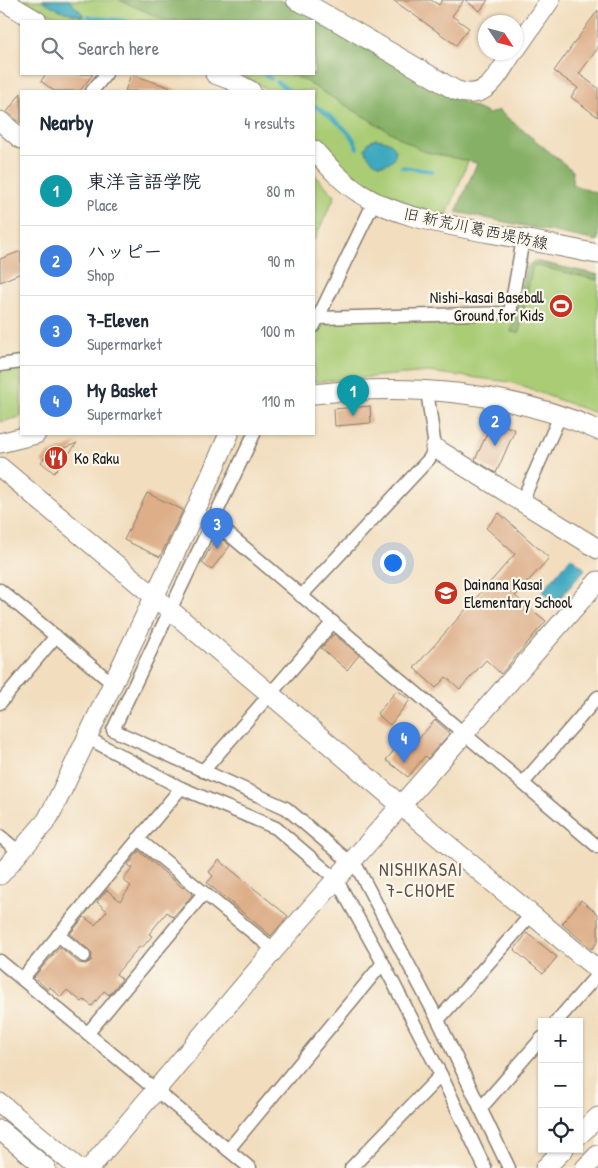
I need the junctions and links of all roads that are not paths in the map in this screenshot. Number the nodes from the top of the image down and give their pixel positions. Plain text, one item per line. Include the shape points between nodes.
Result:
1 (2, 0) edge
2 (296, 0) edge
3 (550, 0) edge
4 (35, 20) edge
5 (523, 39) edge
6 (507, 60) edge
7 (105, 75) edge
8 (218, 75) edge
9 (93, 90) edge
10 (249, 90) edge
11 (0, 121) edge
12 (20, 138) edge
13 (315, 151) edge
14 (374, 202) junction
15 (523, 239) junction
16 (598, 254) edge
17 (316, 322) edge
18 (20, 362) edge
19 (0, 365) edge
20 (427, 390) junction
21 (315, 394) edge
22 (560, 416) junction
23 (598, 430) edge
24 (32, 435) edge
25 (229, 435) edge
26 (254, 435) edge
27 (0, 443) edge
28 (435, 448) junction
29 (0, 467) edge
30 (522, 501) junction
31 (212, 520) junction
32 (598, 549) edge
33 (598, 581) edge
34 (0, 590) edge
35 (154, 596) junction
36 (302, 596) junction
37 (170, 610) junction
38 (332, 622) junction
39 (56, 636) junction
40 (112, 683) junction
41 (270, 694) junction
42 (598, 697) edge
43 (0, 703) edge
44 (465, 734) junction
45 (86, 737) junction
46 (203, 771) junction
47 (524, 783) junction
48 (181, 788) junction
49 (401, 806) junction
50 (0, 836) edge
51 (138, 839) junction
52 (596, 841) edge
53 (19, 852) junction
54 (351, 864) junction
55 (0, 875) edge
56 (336, 879) junction
57 (204, 893) junction
58 (531, 915) junction
59 (58, 935) junction
60 (274, 950) junction
61 (84, 956) dead end
62 (0, 961) edge
63 (383, 963) junction
64 (598, 970) edge
65 (598, 974) edge
66 (22, 980) junction
67 (560, 1018) edge
68 (438, 1020) junction
69 (88, 1033) junction
70 (538, 1043) edge
71 (441, 1075) junction
72 (156, 1090) junction
73 (0, 1103) edge
74 (480, 1109) junction
75 (598, 1117) edge
76 (0, 1130) edge
77 (583, 1131) edge
78 (228, 1150) junction
79 (560, 1153) edge
80 (598, 1155) edge
81 (46, 1168) edge
82 (78, 1168) edge
83 (90, 1168) edge
84 (250, 1168) edge
85 (351, 1168) edge
86 (485, 1168) edge
87 (509, 1168) edge
88 (545, 1168) edge
89 (585, 1168) edge

1 - 4 street
2 - 6 street via 465,94 485,90
3 - 5 street
7 - 9 street
8 - 10 street
11 - 12 street
13 - 14 street, 旧 新荒川葛西堤防線 via 339,177
14 - 15 street, 旧 新荒川葛西堤防線 via 415,217
14 - 17 street
15 - 16 street, 旧 新荒川葛西堤防線
15 - 17 street via 510,313
18 - 19 street
20 - 21 street via 390,388
20 - 22 street via 494,399
20 - 28 street
22 - 23 street
22 - 30 street
24 - 27 street
25 - 35 street
26 - 31 street
28 - 30 street
28 - 36 street
29 - 35 street
30 - 32 street
31 - 36 street
31 - 37 street
33 - 44 street
34 - 39 street
35 - 37 street
35 - 40 street
36 - 38 street
37 - 41 street
37 - 46 street via 113,730
38 - 41 street
38 - 44 street
39 - 40 street
39 - 43 street
40 - 45 street
41 - 46 street
41 - 49 street
42 - 47 street
44 - 47 street
44 - 49 street
45 - 48 street
45 - 53 street via 46,820
46 - 54 street via 286,808
47 - 52 street
48 - 51 street
48 - 56 street via 276,828
49 - 54 street
49 - 58 street
50 - 53 street
51 - 57 street
51 - 59 street
53 - 55 street
54 - 56 street
54 - 68 street via 358,869
56 - 60 street
56 - 63 street
57 - 60 street
57 - 69 street
58 - 64 street
58 - 68 street
59 - 61 street
59 - 66 street
60 - 72 street
62 - 66 street
63 - 71 street
63 - 78 street
65 - 67 street
66 - 69 street
68 - 74 street
69 - 72 street
70 - 74 street
71 - 85 street
71 - 86 street
72 - 78 street
72 - 83 street
73 - 82 street
74 - 87 street
75 - 77 street
76 - 81 street
78 - 84 street
79 - 88 street
80 - 89 street

